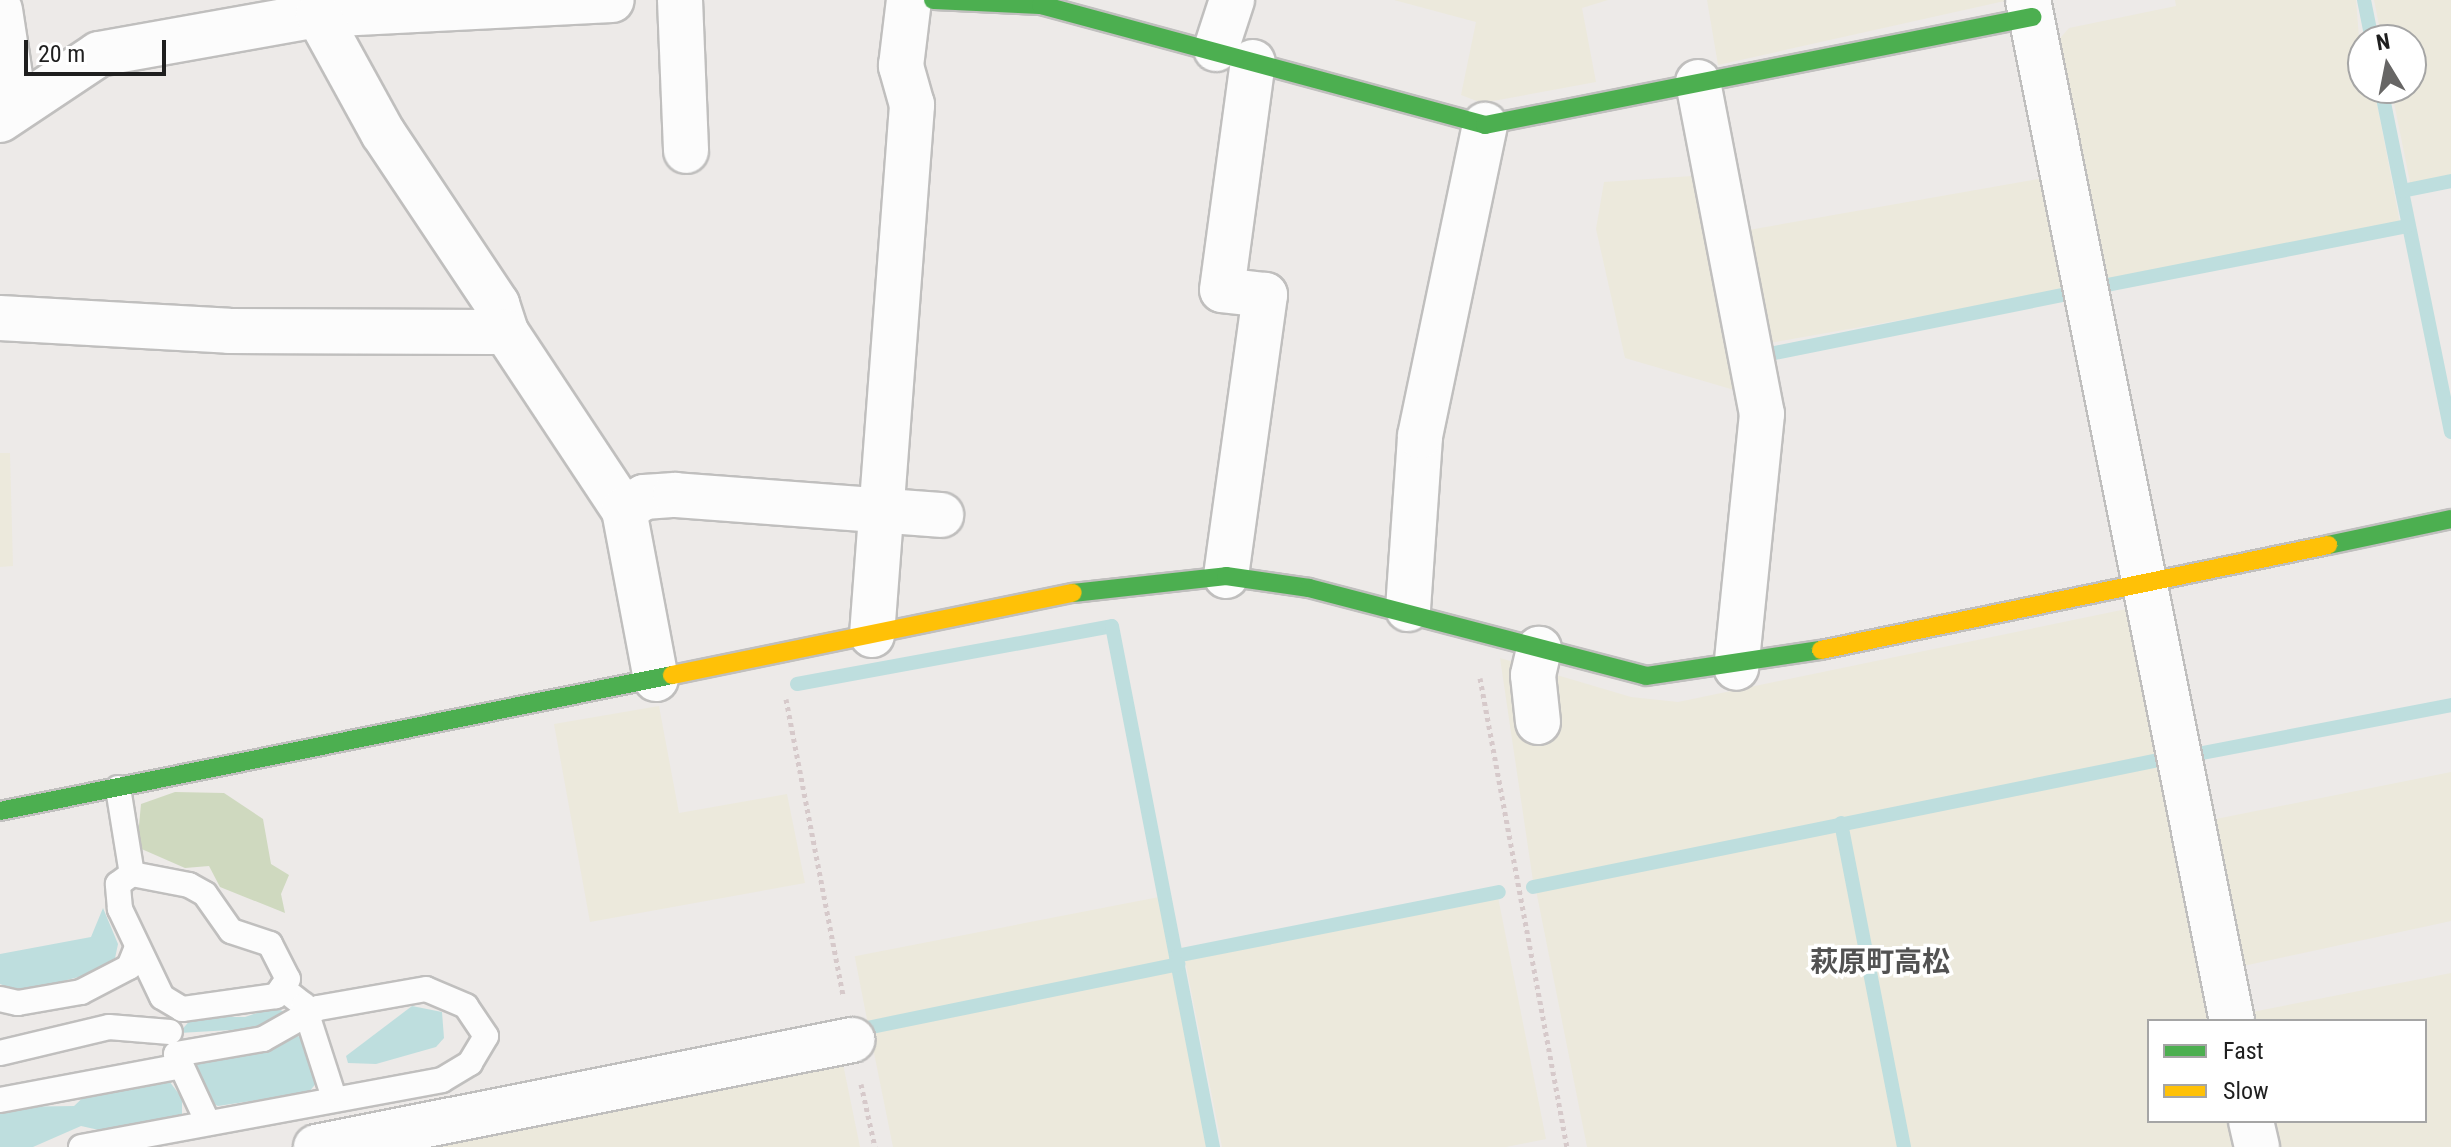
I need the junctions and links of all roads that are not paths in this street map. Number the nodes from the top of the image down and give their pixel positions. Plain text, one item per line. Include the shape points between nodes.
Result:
1 (612, 0) edge
2 (680, 0) edge
3 (909, 0) edge
4 (933, 0) edge
5 (1232, 0) edge
6 (316, 8) edge
7 (2030, 9) edge
8 (0, 10) edge
9 (1235, 56) junction
10 (1698, 82) junction
11 (5, 111) edge
12 (1485, 125) junction
13 (686, 151) dead end
14 (0, 318) edge
15 (506, 332) junction
16 (624, 510) junction
17 (880, 511) junction
18 (941, 515) dead end
19 (2451, 519) edge
20 (1226, 576) junction
21 (2144, 578) junction
22 (1408, 609) junction
23 (872, 635) junction
24 (1539, 649) junction
25 (1736, 668) junction
26 (656, 679) junction
27 (1538, 722) dead end
28 (118, 788) junction
29 (0, 811) edge
30 (132, 874) junction
31 (136, 950) junction
32 (282, 988) junction
33 (0, 999) edge
34 (170, 1002) junction
35 (308, 1015) junction
36 (2232, 1019) edge
37 (852, 1040) road end
38 (174, 1051) junction
39 (0, 1053) edge
40 (334, 1098) junction
41 (0, 1100) edge
42 (2251, 1123) edge
43 (200, 1132) edge
44 (81, 1147) edge
45 (316, 1147) edge
46 (2257, 1147) edge

1 - 6 street
2 - 13 street
3 - 17 street via 901,66 912,105
4 - 9 street via 1041,5
5 - 9 street
6 - 11 street via 99,54
6 - 15 street via 383,133 497,304
7 - 10 street
7 - 21 street
8 - 11 street
9 - 12 street
9 - 20 street via 1222,290 1265,295
10 - 12 street
10 - 25 street via 1762,414
12 - 22 street via 1420,436
14 - 15 street via 229,331
15 - 16 street
16 - 17 street via 644,497 675,495
16 - 26 street
17 - 18 street
17 - 23 street
19 - 21 street
20 - 22 street
20 - 23 street via 1100,588
21 - 25 street
21 - 36 street
22 - 24 street
23 - 26 street
24 - 25 street via 1646,676
24 - 27 street via 1533,675
26 - 28 street
28 - 29 street
28 - 30 lane
30 - 31 lane via 118,884
30 - 32 lane via 189,885 231,931 270,944 284,960
31 - 33 lane via 129,967 81,992 18,1003
31 - 34 lane
32 - 34 lane via 250,1005 182,1009
32 - 35 lane
34 - 38 lane
35 - 38 lane via 263,1039
35 - 40 lane
35 - 40 lane via 350,1000 426,989 482,1019 482,1050 457,1073
37 - 45 street
38 - 39 lane via 109,1027
38 - 41 lane
38 - 43 lane
40 - 43 lane
42 - 46 street
43 - 44 lane

